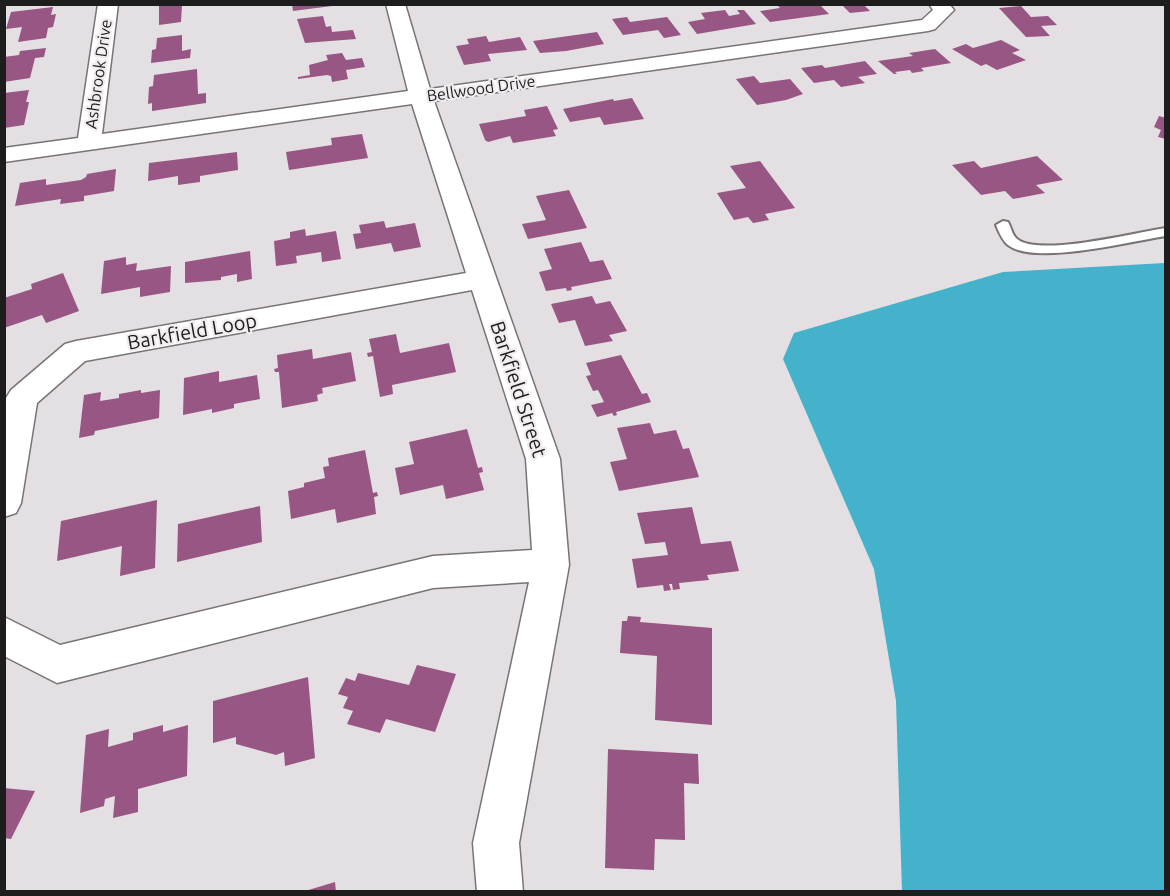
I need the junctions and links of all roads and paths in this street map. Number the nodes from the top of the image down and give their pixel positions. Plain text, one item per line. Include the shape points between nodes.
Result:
1 (108, 4) edge
2 (395, 4) edge
3 (938, 4) edge
4 (422, 97) junction
5 (89, 143) junction
6 (4, 155) edge
7 (1003, 225) dead end
8 (1166, 232) edge
9 (483, 279) junction
10 (4, 503) edge
11 (550, 565) junction
12 (4, 635) edge
13 (500, 891) edge

1 - 5 street, Ashbrook Drive
2 - 4 street, Barkfield Street
3 - 4 street, Bellwood Drive via 944,10 928,25
4 - 5 street, Bellwood Drive
4 - 9 street, Barkfield Street
5 - 6 street, Bellwood Drive
7 - 8 lane via 1006,236 1015,245 1028,249 1106,244
9 - 10 street, Barkfield Loop via 76,352 22,398
9 - 11 street, Barkfield Street via 543,459
11 - 12 street via 433,572 57,664
11 - 13 street, Barkfield Street via 496,843

